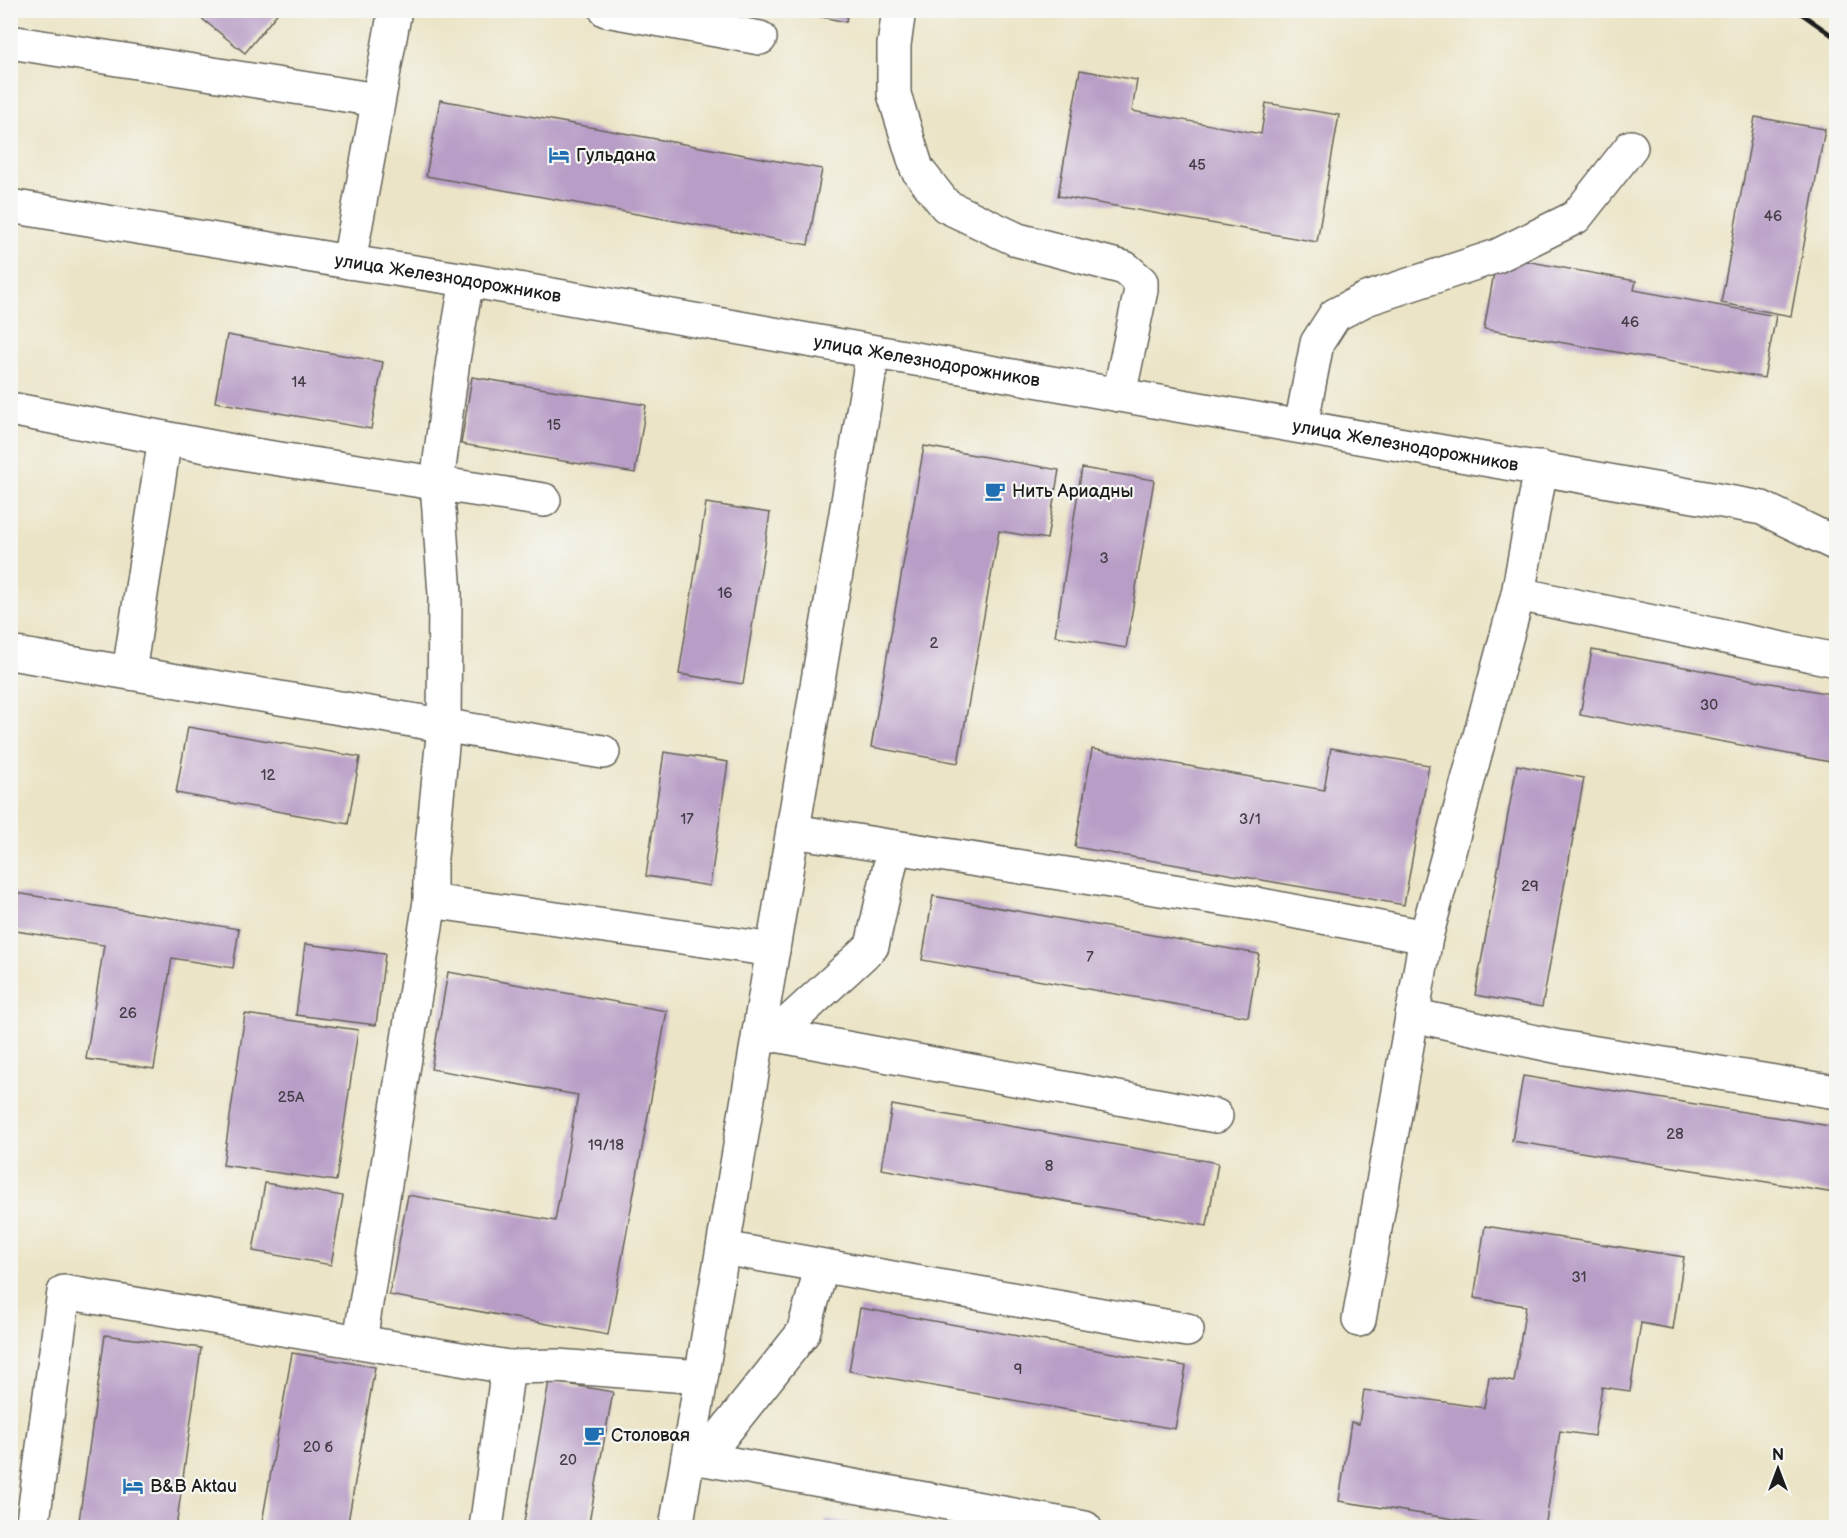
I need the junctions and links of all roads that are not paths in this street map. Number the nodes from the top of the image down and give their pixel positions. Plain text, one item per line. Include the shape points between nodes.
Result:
1 (394, 10) edge
2 (606, 10) edge
3 (899, 10) edge
4 (760, 38) dead end
5 (10, 42) edge
6 (377, 100) junction
7 (1631, 147) dead end
8 (10, 206) edge
9 (349, 262) junction
10 (467, 280) junction
11 (873, 352) junction
12 (1119, 395) junction
13 (10, 409) edge
14 (1301, 426) junction
15 (165, 438) junction
16 (1541, 468) junction
17 (436, 483) junction
18 (544, 500) dead end
19 (1836, 544) edge
20 (1518, 594) junction
21 (10, 653) edge
22 (1836, 660) edge
23 (129, 672) junction
24 (444, 726) junction
25 (603, 753) dead end
26 (793, 831) junction
27 (894, 847) junction
28 (429, 901) junction
29 (1426, 937) junction
30 (773, 951) junction
31 (1412, 1016) junction
32 (767, 1034) junction
33 (1836, 1092) edge
34 (1216, 1116) dead end
35 (723, 1248) junction
36 (822, 1266) junction
37 (1359, 1320) dead end
38 (1187, 1330) dead end
39 (360, 1341) junction
40 (508, 1366) junction
41 (701, 1377) junction
42 (695, 1458) junction
43 (32, 1527) edge
44 (486, 1527) edge
45 (676, 1527) edge
46 (1085, 1527) edge

1 - 6 street
2 - 4 street
3 - 12 street via 894,94 917,169 946,206 1018,240 1125,268 1141,282
5 - 6 street
6 - 9 street
7 - 14 street via 1576,217 1497,256 1366,299 1335,315 1317,343
8 - 9 street, улица Железнодорожников
9 - 10 street, улица Железнодорожников
10 - 11 street, улица Железнодорожников
10 - 17 street
11 - 12 street, улица Железнодорожников
11 - 26 street
12 - 14 street, улица Железнодорожников
13 - 15 street
14 - 16 street, улица Железнодорожников
15 - 17 street via 254,456
15 - 23 street
16 - 19 street, улица Железнодорожников via 1762,508
16 - 20 street
17 - 18 street
17 - 24 street via 445,594
20 - 22 street
20 - 29 street
21 - 23 street
23 - 24 street
24 - 25 street
24 - 28 street
26 - 27 street
26 - 30 street
27 - 29 street via 1256,904
27 - 32 street via 872,946
28 - 30 street
28 - 39 street
29 - 31 street
30 - 32 street
31 - 33 street via 1559,1047
31 - 37 street
32 - 34 street
32 - 35 street
35 - 36 street
35 - 41 street
36 - 38 street
36 - 42 street via 803,1333
39 - 40 street
39 - 43 street via 64,1292
40 - 41 street
40 - 44 street
41 - 42 street
42 - 45 street
42 - 46 street

